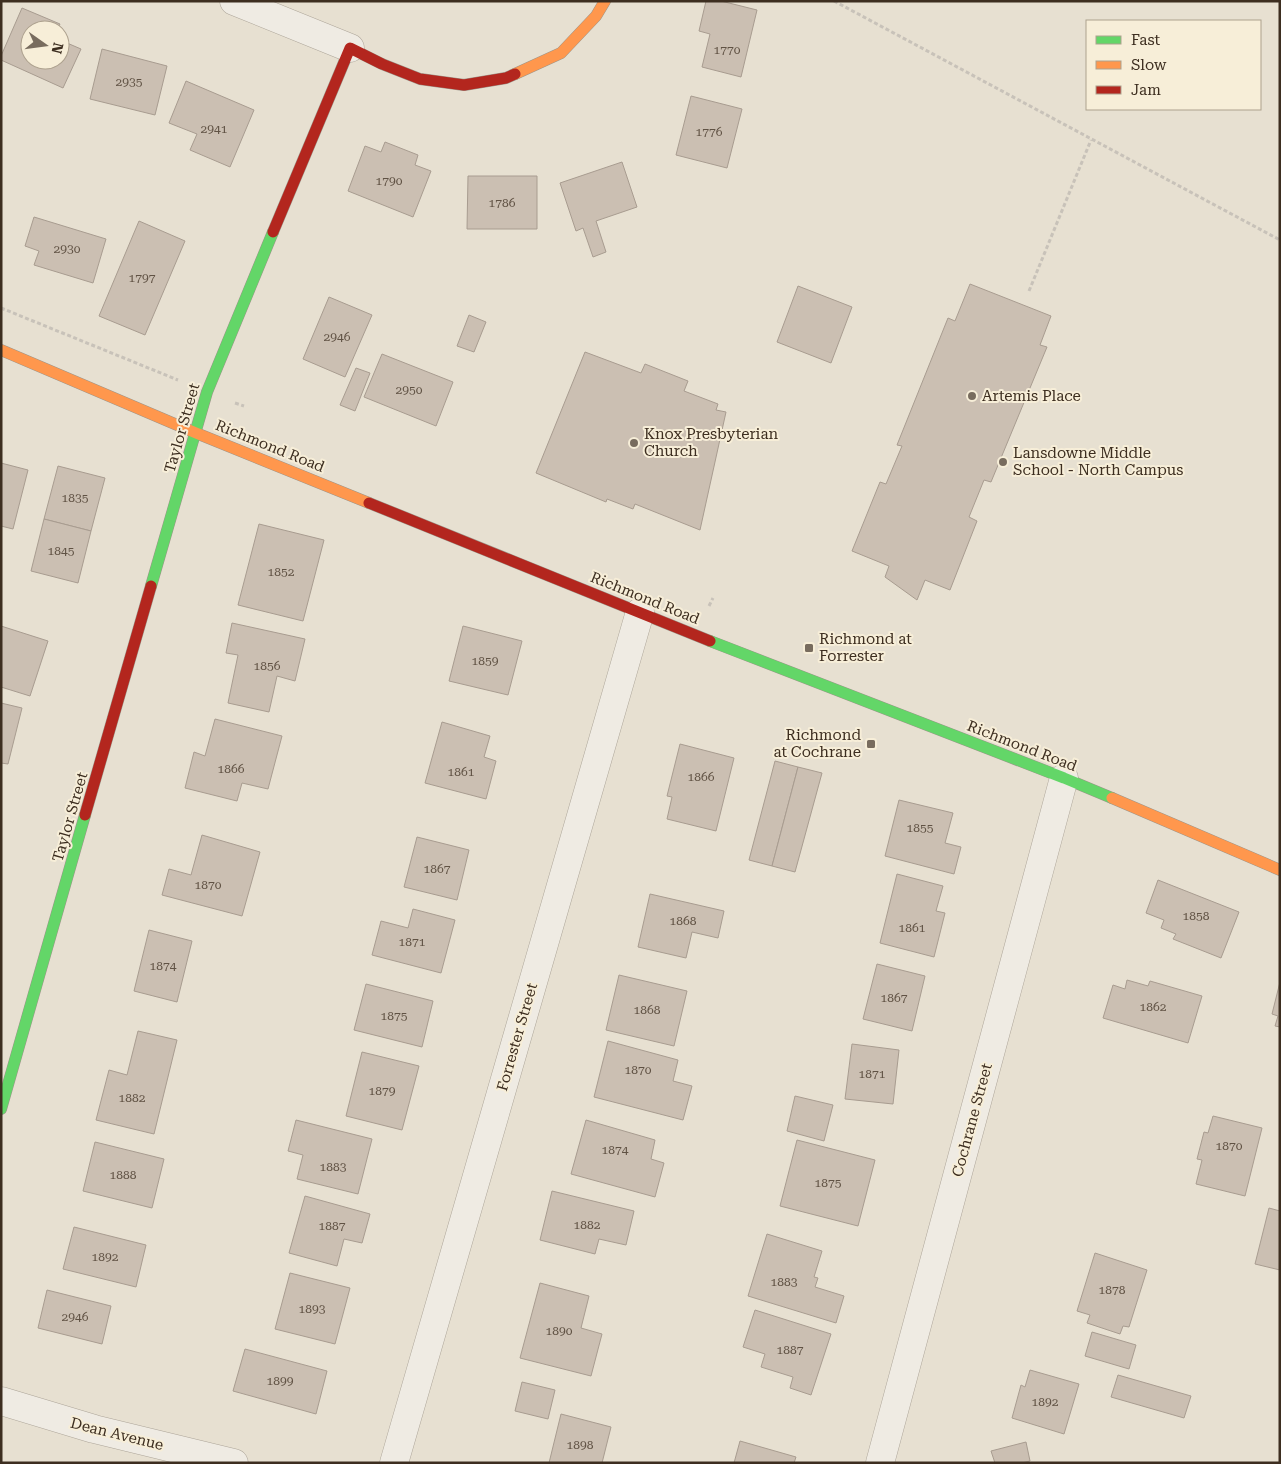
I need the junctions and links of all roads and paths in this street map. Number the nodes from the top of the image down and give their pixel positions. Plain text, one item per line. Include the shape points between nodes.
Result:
1 (234, 1) edge
2 (605, 1) edge
3 (834, 1) edge
4 (350, 48) junction
5 (1091, 140) junction
6 (1280, 240) edge
7 (1029, 291) dead end
8 (1, 308) edge
9 (1, 350) edge
10 (175, 379) dead end
11 (196, 432) junction
12 (640, 612) junction
13 (1064, 778) junction
14 (1280, 870) edge
15 (1, 1109) edge
16 (1, 1401) edge
17 (234, 1463) edge
18 (394, 1463) edge
19 (880, 1463) edge

1 - 4 street
2 - 4 street via 596,16 560,53 506,78 464,85 420,79
3 - 5 path
4 - 11 street, Taylor Street via 207,392
5 - 6 path
5 - 7 path
8 - 10 path
9 - 11 street, Richmond Road
11 - 12 street, Richmond Road
11 - 15 street, Taylor Street
12 - 13 street, Richmond Road
12 - 18 street, Forrester Street
13 - 14 street, Richmond Road
13 - 19 street, Cochrane Street
16 - 17 street, Dean Avenue via 94,1429

